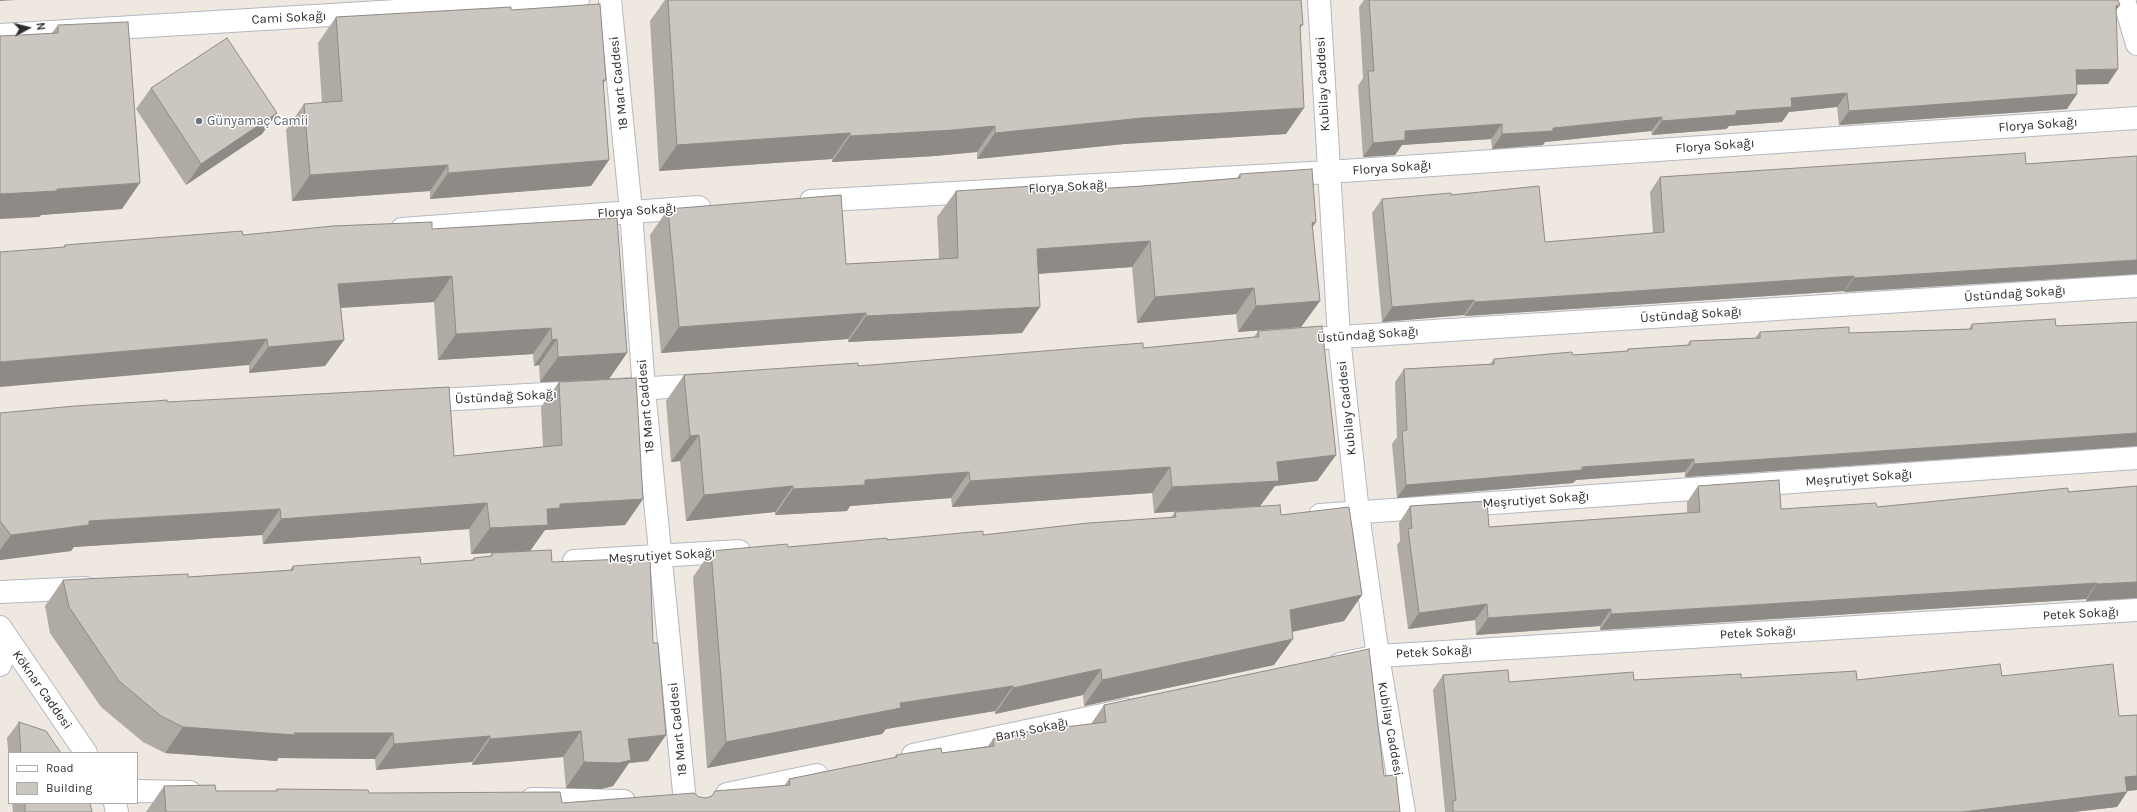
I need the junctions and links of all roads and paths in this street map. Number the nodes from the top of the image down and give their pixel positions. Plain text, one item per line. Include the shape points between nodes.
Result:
1 (578, 0) edge
2 (610, 0) edge
3 (1319, 0) edge
4 (2124, 0) edge
5 (0, 35) edge
6 (2137, 44) edge
7 (2137, 118) edge
8 (1328, 172) junction
9 (790, 202) edge
10 (718, 206) edge
11 (632, 211) junction
12 (379, 230) edge
13 (2137, 286) edge
14 (1339, 337) junction
15 (1276, 342) edge
16 (723, 384) edge
17 (644, 390) junction
18 (398, 402) edge
19 (2137, 458) edge
20 (1358, 513) junction
21 (1303, 516) edge
22 (755, 550) edge
23 (660, 556) junction
24 (556, 562) edge
25 (103, 587) edge
26 (0, 592) edge
27 (2137, 610) edge
28 (5, 635) edge
29 (1378, 656) junction
30 (0, 665) edge
31 (1317, 669) edge
32 (1148, 705) edge
33 (85, 752) edge
34 (894, 759) edge
35 (840, 770) edge
36 (138, 791) edge
37 (208, 792) edge
38 (510, 799) edge
39 (686, 807) edge
40 (1404, 812) edge

1 - 5 street, Cami Sokağı
2 - 11 street, 18 Mart Caddesi
3 - 8 street, Kubilay Caddesi
4 - 6 street
7 - 8 street, Florya Sokağı
8 - 9 street, Florya Sokağı
8 - 14 street, Kubilay Caddesi
10 - 11 street, Florya Sokağı
11 - 12 street, Florya Sokağı
11 - 17 street, 18 Mart Caddesi
13 - 14 street, Üstündağ Sokağı
14 - 15 street, Üstündağ Sokağı
14 - 20 street, Kubilay Caddesi
16 - 17 street, Üstündağ Sokağı
17 - 18 street, Üstündağ Sokağı
17 - 23 street, 18 Mart Caddesi
19 - 20 street, Meşrutiyet Sokağı
20 - 21 street, Meşrutiyet Sokağı
20 - 29 street, Kubilay Caddesi
22 - 23 street, Meşrutiyet Sokağı
23 - 24 street, Meşrutiyet Sokağı
23 - 39 street, 18 Mart Caddesi
25 - 26 street
27 - 29 street, Petek Sokağı
28 - 30 street
28 - 33 street, Köknar Caddesi
29 - 31 street
29 - 40 street, Kubilay Caddesi
32 - 34 street, Barış Sokağı
35 - 39 street
36 - 37 street
38 - 39 street via 654,802

